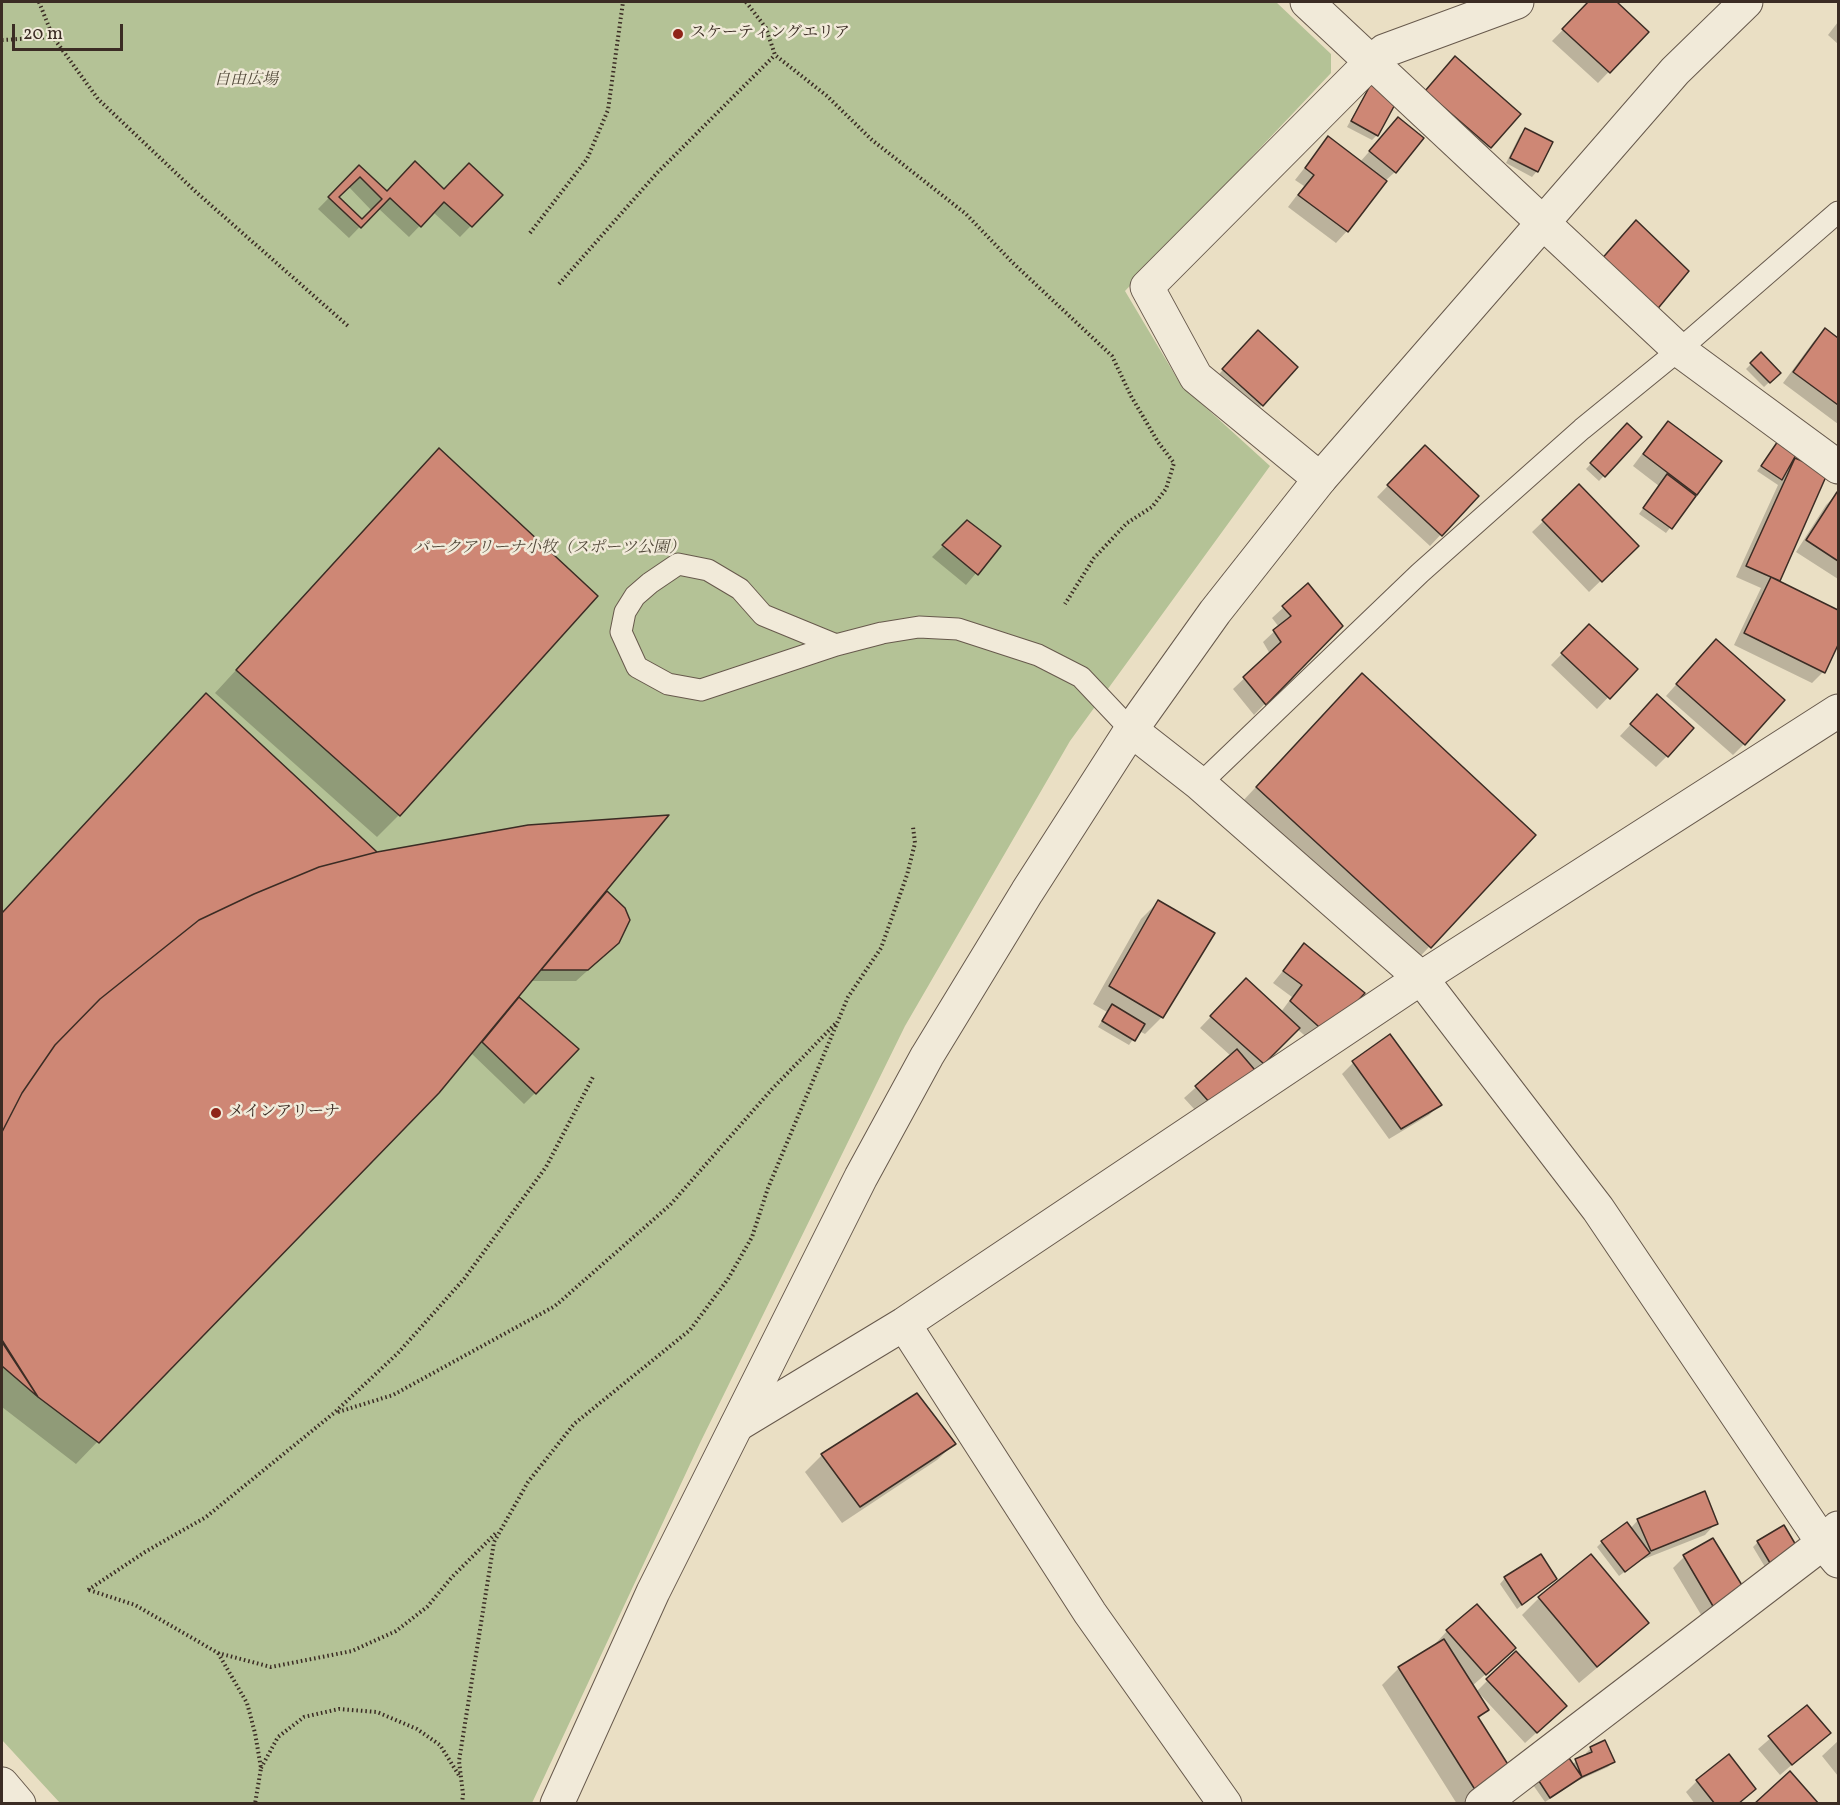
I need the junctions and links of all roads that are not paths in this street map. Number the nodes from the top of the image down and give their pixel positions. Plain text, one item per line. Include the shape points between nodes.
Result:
1 (1307, 2) edge
2 (1516, 2) edge
3 (1746, 2) edge
4 (1371, 62) junction
5 (1839, 212) edge
6 (1543, 223) junction
7 (1679, 350) junction
8 (1839, 467) edge
9 (1320, 479) junction
10 (836, 645) junction
11 (1839, 711) edge
12 (1131, 730) junction
13 (1200, 784) junction
14 (1421, 978) junction
15 (904, 1324) junction
16 (737, 1425) junction
17 (1834, 1544) edge
18 (2, 1784) edge
19 (19, 1803) edge
20 (557, 1803) edge
21 (1225, 1803) edge
22 (1484, 1803) edge

1 - 4 street
2 - 4 street via 1384,51
3 - 6 street via 1675,71
4 - 6 street
4 - 9 street via 1148,287 1196,377
5 - 7 lane
6 - 7 street
6 - 9 street
7 - 8 street
7 - 13 lane via 1582,429 1420,573
9 - 12 street via 1215,612
10 - 10 lane via 701,690 668,684 637,668 621,632 625,612 635,596 678,564 708,570 740,589 763,615
10 - 12 lane via 919,627 958,630 996,640 1038,655 1081,677
11 - 14 street
12 - 13 street
12 - 16 street via 927,1056 861,1177
13 - 14 street
14 - 15 street
14 - 17 street via 1598,1209
15 - 16 street
15 - 21 street via 1090,1613
16 - 20 street via 653,1592
17 - 22 street
18 - 19 street

